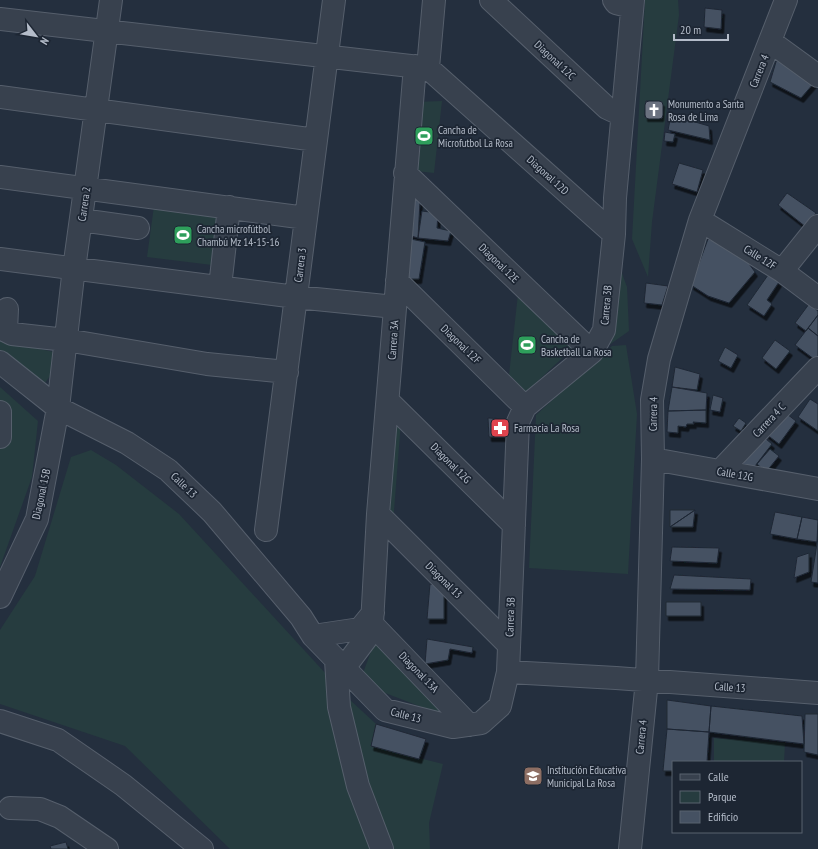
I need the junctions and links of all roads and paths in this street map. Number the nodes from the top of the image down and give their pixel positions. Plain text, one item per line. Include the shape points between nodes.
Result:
1 (111, 0) edge
2 (334, 0) edge
3 (434, 0) edge
4 (491, 0) edge
5 (786, 0) edge
6 (626, 2) edge
7 (0, 19) edge
8 (107, 31) junction
9 (771, 42) junction
10 (327, 55) junction
11 (422, 67) junction
12 (818, 76) edge
13 (0, 97) edge
14 (96, 109) junction
15 (622, 115) junction
16 (316, 140) junction
17 (405, 173) junction
18 (0, 177) edge
19 (86, 188) junction
20 (229, 207) junction
21 (306, 218) junction
22 (82, 220) junction
23 (700, 220) junction
24 (818, 226) edge
25 (138, 228) dead end
26 (614, 234) junction
27 (0, 259) edge
28 (75, 269) junction
29 (782, 270) junction
30 (397, 281) junction
31 (220, 287) junction
32 (296, 297) junction
33 (818, 298) edge
34 (395, 307) junction
35 (7, 309) dead end
36 (66, 340) junction
37 (592, 352) junction
38 (0, 362) edge
39 (818, 368) edge
40 (287, 372) junction
41 (388, 401) junction
42 (525, 407) junction
43 (58, 408) junction
44 (0, 412) edge
45 (0, 437) edge
46 (653, 459) junction
47 (720, 471) junction
48 (818, 489) edge
49 (378, 514) junction
50 (514, 526) junction
51 (266, 530) dead end
52 (0, 597) edge
53 (371, 619) junction
54 (313, 636) junction
55 (510, 645) junction
56 (340, 664) junction
57 (508, 672) junction
58 (646, 680) junction
59 (818, 693) edge
60 (0, 721) edge
61 (469, 725) junction
62 (10, 808) dead end
63 (107, 849) edge
64 (202, 849) edge
65 (382, 849) edge
66 (630, 849) edge

1 - 8 street, Carrera 2
2 - 10 street, Carrera 3
3 - 11 street, Carrera 3A
4 - 15 street, Diagonal 12C via 607,108
5 - 9 street, Carrera 4
6 - 15 street, Carrera 3B
7 - 8 street
8 - 10 street
8 - 14 street, Carrera 2
9 - 12 street
9 - 23 street, Carrera 4
10 - 11 street
10 - 16 street, Carrera 3
11 - 17 street, Carrera 3A
11 - 26 street, Diagonal 12D
13 - 14 street
14 - 16 street
14 - 19 street, Carrera 2
15 - 26 street, Carrera 3B
16 - 21 street, Carrera 3
17 - 30 street, Carrera 3A
17 - 37 street, Diagonal 12E
18 - 19 street
19 - 20 street
19 - 22 street, Carrera 2
20 - 21 street
20 - 31 street
21 - 32 street, Carrera 3
22 - 25 street
22 - 28 street, Carrera 2
23 - 29 street, Calle 12F
23 - 46 street, Carrera 4 via 659,359 652,400
24 - 29 street
26 - 37 street, Carrera 3B via 604,330
27 - 28 street
28 - 31 street
28 - 36 street, Carrera 2
29 - 33 street, Calle 12F
30 - 34 street, Carrera 3A
30 - 42 street, Diagonal 12F
31 - 32 street
32 - 34 street
32 - 40 street, Carrera 3
34 - 41 street, Carrera 3A
35 - 36 street via 7,332
36 - 40 street via 207,364
36 - 43 street, Carrera 2
37 - 42 street, Carrera 3B
38 - 43 street
39 - 47 street, Carrera 4 C
40 - 51 street, Carrera 3
41 - 49 street, Carrera 3A
41 - 50 street, Diagonal 12G
42 - 50 street, Carrera 3B via 518,422
43 - 52 street, Diagonal 15B via 37,519
43 - 54 street, Calle 13 via 127,443 168,470 212,512 301,617
44 - 45 street
46 - 47 street, Calle 12G
46 - 58 street, Carrera 4
47 - 48 street, Calle 12G
49 - 53 street, Carrera 3A
49 - 55 street, Diagonal 13
50 - 55 street, Carrera 3B
53 - 54 street via 360,629
53 - 56 street via 368,636
53 - 61 street, Diagonal 13A
54 - 56 street, Calle 13
55 - 57 street, Carrera 3B
56 - 61 street, Calle 13 via 385,710 453,727
56 - 65 street via 339,707 358,786
57 - 58 street, Calle 13
57 - 61 street, Calle 13 via 500,706 481,723
58 - 59 street, Calle 13
58 - 66 street, Carrera 4
60 - 64 street via 58,740 123,785
62 - 63 street via 40,810 60,817

